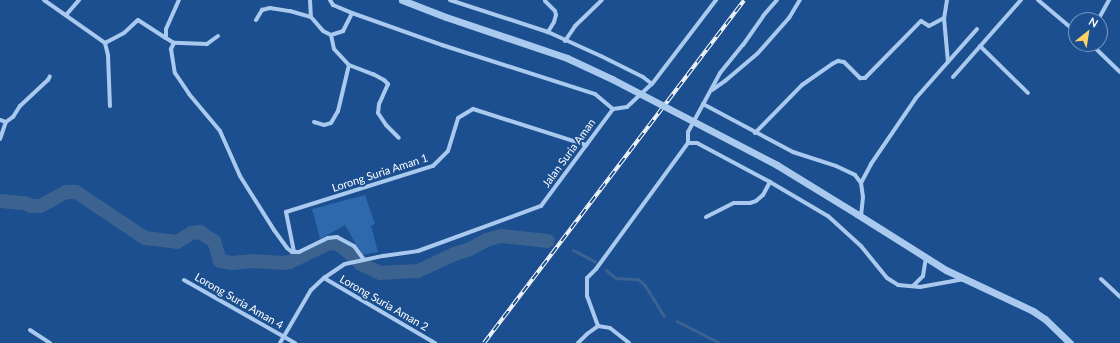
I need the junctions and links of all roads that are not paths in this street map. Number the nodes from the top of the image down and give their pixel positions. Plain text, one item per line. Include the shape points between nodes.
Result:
1 (44, 0) edge
2 (79, 0) edge
3 (179, 0) edge
4 (310, 0) edge
5 (330, 0) edge
6 (402, 0) edge
7 (450, 0) edge
8 (602, 0) edge
9 (716, 0) edge
10 (777, 0) edge
11 (800, 0) edge
12 (947, 0) edge
13 (1021, 0) edge
14 (1038, 0) edge
15 (1109, 0) edge
16 (545, 1) dead end
17 (1102, 12) edge
18 (352, 13) junction
19 (66, 16) junction
20 (311, 18) junction
21 (944, 18) junction
22 (256, 20) dead end
23 (1068, 25) edge
24 (977, 29) dead end
25 (548, 32) junction
26 (331, 35) junction
27 (218, 36) dead end
28 (166, 38) junction
29 (565, 41) junction
30 (105, 43) junction
31 (174, 43) junction
32 (980, 46) junction
33 (1099, 52) edge
34 (948, 62) junction
35 (349, 65) junction
36 (1120, 72) edge
37 (50, 76) dead end
38 (953, 78) dead end
39 (652, 84) junction
40 (711, 90) junction
41 (1028, 93) dead end
42 (703, 104) junction
43 (110, 106) dead end
44 (613, 109) junction
45 (0, 120) edge
46 (6, 122) junction
47 (314, 122) dead end
48 (755, 133) junction
49 (400, 138) dead end
50 (0, 139) edge
51 (688, 143) junction
52 (586, 145) junction
53 (770, 182) junction
54 (861, 183) junction
55 (859, 215) junction
56 (706, 217) dead end
57 (294, 252) junction
58 (926, 258) junction
59 (364, 260) junction
60 (324, 278) junction
61 (1101, 279) dead end
62 (184, 280) dead end
63 (965, 280) junction
64 (912, 287) junction
65 (1120, 297) edge
66 (598, 326) junction
67 (30, 330) dead end
68 (284, 337) junction
69 (50, 343) edge
70 (280, 343) edge
71 (295, 343) edge
72 (435, 343) edge
73 (578, 343) edge
74 (629, 343) edge
75 (1070, 343) edge

1 - 19 street
2 - 19 street
3 - 28 street via 166,30
4 - 20 street
5 - 18 street via 333,5
6 - 55 street, bridge via 567,58 612,79 777,165
7 - 25 street
8 - 29 street via 575,26
9 - 39 street
10 - 40 street via 720,73
11 - 40 street via 789,18 758,53
12 - 21 street
13 - 32 street
14 - 23 street
15 - 17 street
16 - 25 street via 556,15
18 - 26 street via 343,31
18 - 44 street via 595,94
19 - 30 street
20 - 22 street via 270,8 262,10
20 - 26 street via 323,31
21 - 34 street
21 - 48 street via 928,26 921,21 865,78 860,78 844,62 832,64 802,85
24 - 34 street
25 - 29 street
26 - 35 street via 334,49
27 - 31 street via 207,44
28 - 30 street via 138,20 124,33
28 - 31 street
29 - 39 street via 601,56
30 - 43 street via 108,55
31 - 57 street via 172,49 175,73 220,131 240,176 287,248
32 - 38 street
32 - 41 street
33 - 36 street
34 - 54 street via 916,98
35 - 47 street via 338,112 331,123 324,125
35 - 49 street via 373,74 388,84 378,113
37 - 46 street
39 - 44 street via 627,107
40 - 42 street
42 - 48 street
42 - 51 street via 688,132
44 - 52 street, Jalan Suria Aman
45 - 46 street
46 - 50 street
48 - 54 street via 793,152 849,172
51 - 53 street via 697,143
51 - 66 street via 587,278 587,296
52 - 57 street, Lorong Suria Aman 1 via 473,109 458,118 448,151 433,166 286,212
52 - 59 street, Jalan Suria Aman via 541,206 418,251
53 - 56 street via 763,195 756,201 734,203
53 - 64 street via 837,223 862,246 892,282
54 - 55 street via 864,202
55 - 58 street
57 - 59 street via 328,238 337,237 354,246
58 - 63 street
58 - 64 street via 923,276
59 - 60 street, Jalan Suria Aman via 345,264
60 - 68 street, Jalan Suria Aman via 311,290
60 - 72 street, Lorong Suria Aman 2
61 - 65 street
62 - 68 street, Lorong Suria Aman 4
63 - 64 street
63 - 75 street via 1033,311
66 - 73 street
66 - 74 street via 610,328
67 - 69 street
68 - 70 street, Jalan Suria Aman
68 - 71 street, Lorong Suria Aman 4

